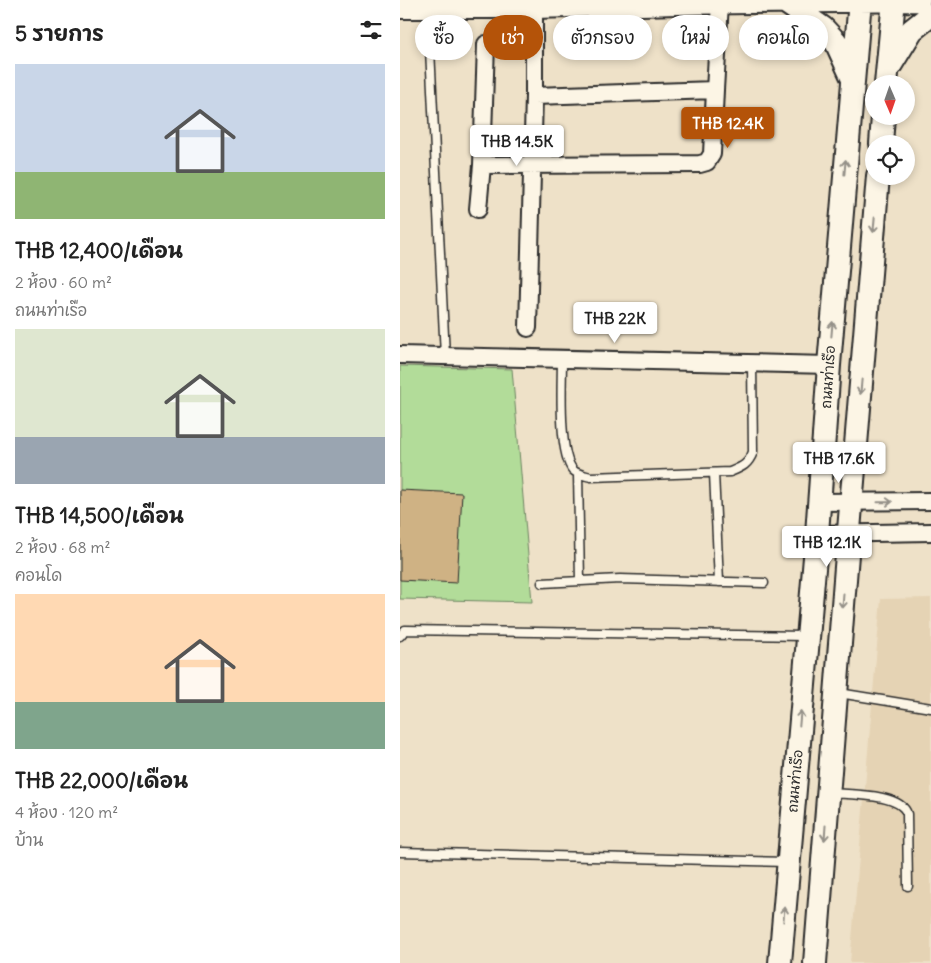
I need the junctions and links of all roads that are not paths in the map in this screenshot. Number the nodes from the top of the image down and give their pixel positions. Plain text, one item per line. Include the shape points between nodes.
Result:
1 (894, 0) edge
2 (919, 0) edge
3 (860, 1) edge
4 (785, 2) junction
5 (720, 3) junction
6 (428, 6) junction
7 (400, 7) edge
8 (534, 7) junction
9 (931, 15) edge
10 (485, 60) edge
11 (886, 75) edge
12 (887, 75) edge
13 (853, 78) junction
14 (715, 90) junction
15 (534, 96) junction
16 (482, 165) junction
17 (533, 166) junction
18 (877, 185) edge
19 (478, 210) dead end
20 (528, 328) dead end
21 (400, 355) edge
22 (445, 356) junction
23 (562, 358) junction
24 (752, 363) junction
25 (829, 364) junction
26 (714, 473) junction
27 (578, 474) junction
28 (931, 501) edge
29 (819, 502) junction
30 (851, 502) junction
31 (931, 532) edge
32 (848, 533) junction
33 (817, 534) junction
34 (580, 581) junction
35 (719, 582) junction
36 (542, 583) dead end
37 (764, 583) dead end
38 (400, 636) edge
39 (807, 636) junction
40 (836, 693) junction
41 (931, 708) edge
42 (828, 793) junction
43 (400, 852) edge
44 (788, 862) junction
45 (908, 886) dead end
46 (780, 963) edge
47 (815, 963) edge

1 - 2 street
1 - 3 street
1 - 11 street
3 - 4 street
3 - 13 street, ถนนท่าเรือ
4 - 5 street
4 - 13 street via 823,28 836,42
5 - 8 street
5 - 14 street
6 - 7 street
6 - 8 street
6 - 22 lane
8 - 15 street
9 - 12 street via 912,30
10 - 16 street
25 -> 13 street, ถนนท่าเรือ
14 - 15 street
14 - 17 street via 712,154 704,163
15 - 17 street
16 - 17 street
16 - 19 street
17 - 20 street
18 -> 30 street
21 - 22 street
22 - 23 street
23 - 24 street
23 - 27 lane via 562,417 567,460
24 - 25 street
24 - 26 lane via 753,452 749,463 743,467
25 - 29 street, ถนนท่าเรือ
26 - 27 lane via 596,477
26 - 35 lane
27 - 34 lane
30 -> 28 street
29 - 30 street
29 - 33 street, ถนนท่าเรือ
30 - 32 street
31 - 32 street
32 - 33 street
32 -> 40 street
33 - 39 street, ถนนท่าเรือ
34 - 35 lane via 620,578
34 - 36 lane
35 - 37 lane
38 - 39 lane via 405,630
44 -> 39 street, ถนนท่าเรือ
40 - 41 lane
40 - 42 street
42 - 45 lane via 880,798 903,806 907,814
42 -> 47 street
43 - 44 lane
46 -> 44 street, ถนนท่าเรือ

